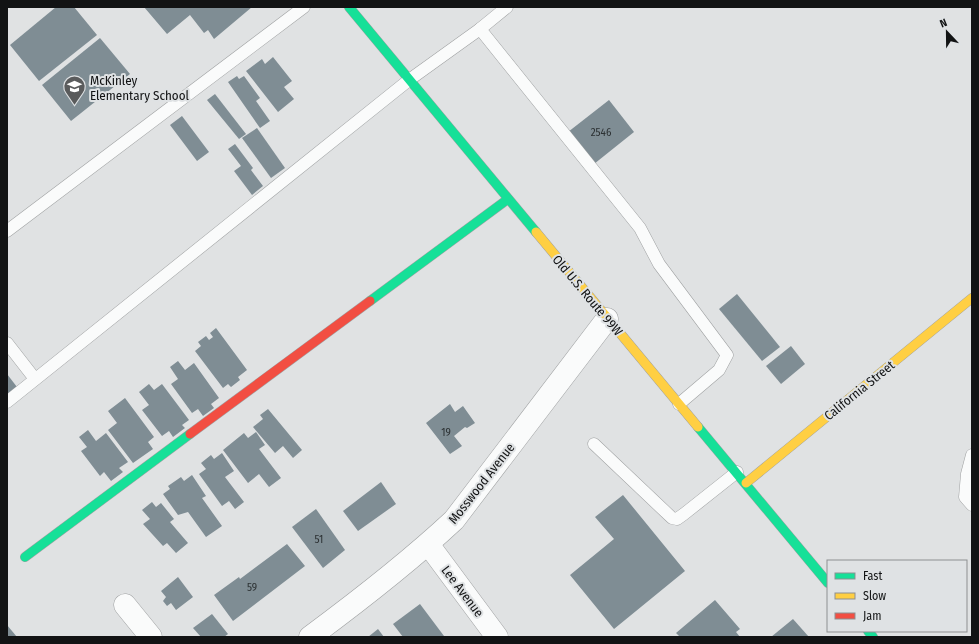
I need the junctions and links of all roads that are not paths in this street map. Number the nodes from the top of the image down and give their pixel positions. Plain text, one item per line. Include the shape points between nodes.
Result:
1 (304, 7) edge
2 (349, 7) edge
3 (507, 7) edge
4 (480, 29) junction
5 (409, 80) junction
6 (508, 199) junction
7 (7, 231) edge
8 (972, 298) edge
9 (607, 319) junction
10 (7, 343) edge
11 (36, 379) junction
12 (7, 402) edge
13 (678, 404) junction
14 (594, 444) dead end
15 (972, 455) edge
16 (737, 472) junction
17 (746, 483) junction
18 (972, 505) edge
19 (428, 544) junction
20 (25, 557) dead end
21 (827, 582) edge
22 (125, 605) dead end
23 (150, 637) edge
24 (310, 637) edge
25 (498, 637) edge

1 - 7 lane
2 - 5 street, Old U.S. Route 99W
3 - 4 lane
4 - 5 lane
4 - 13 lane via 640,228 659,264 727,355 719,370
5 - 6 street, Old U.S. Route 99W
5 - 11 lane
6 - 9 street, Old U.S. Route 99W
6 - 20 street
8 - 17 street, California Street
9 - 13 street, Old U.S. Route 99W
9 - 19 street, Mosswood Avenue via 454,520
10 - 11 lane
11 - 12 lane
13 - 16 street, Old U.S. Route 99W
14 - 16 lane via 672,518 677,519
15 - 18 lane via 966,474 965,497
16 - 17 street, Old U.S. Route 99W
17 - 21 street, Old U.S. Route 99W
19 - 24 street, Mosswood Avenue
19 - 25 street, Lee Avenue
22 - 23 street

